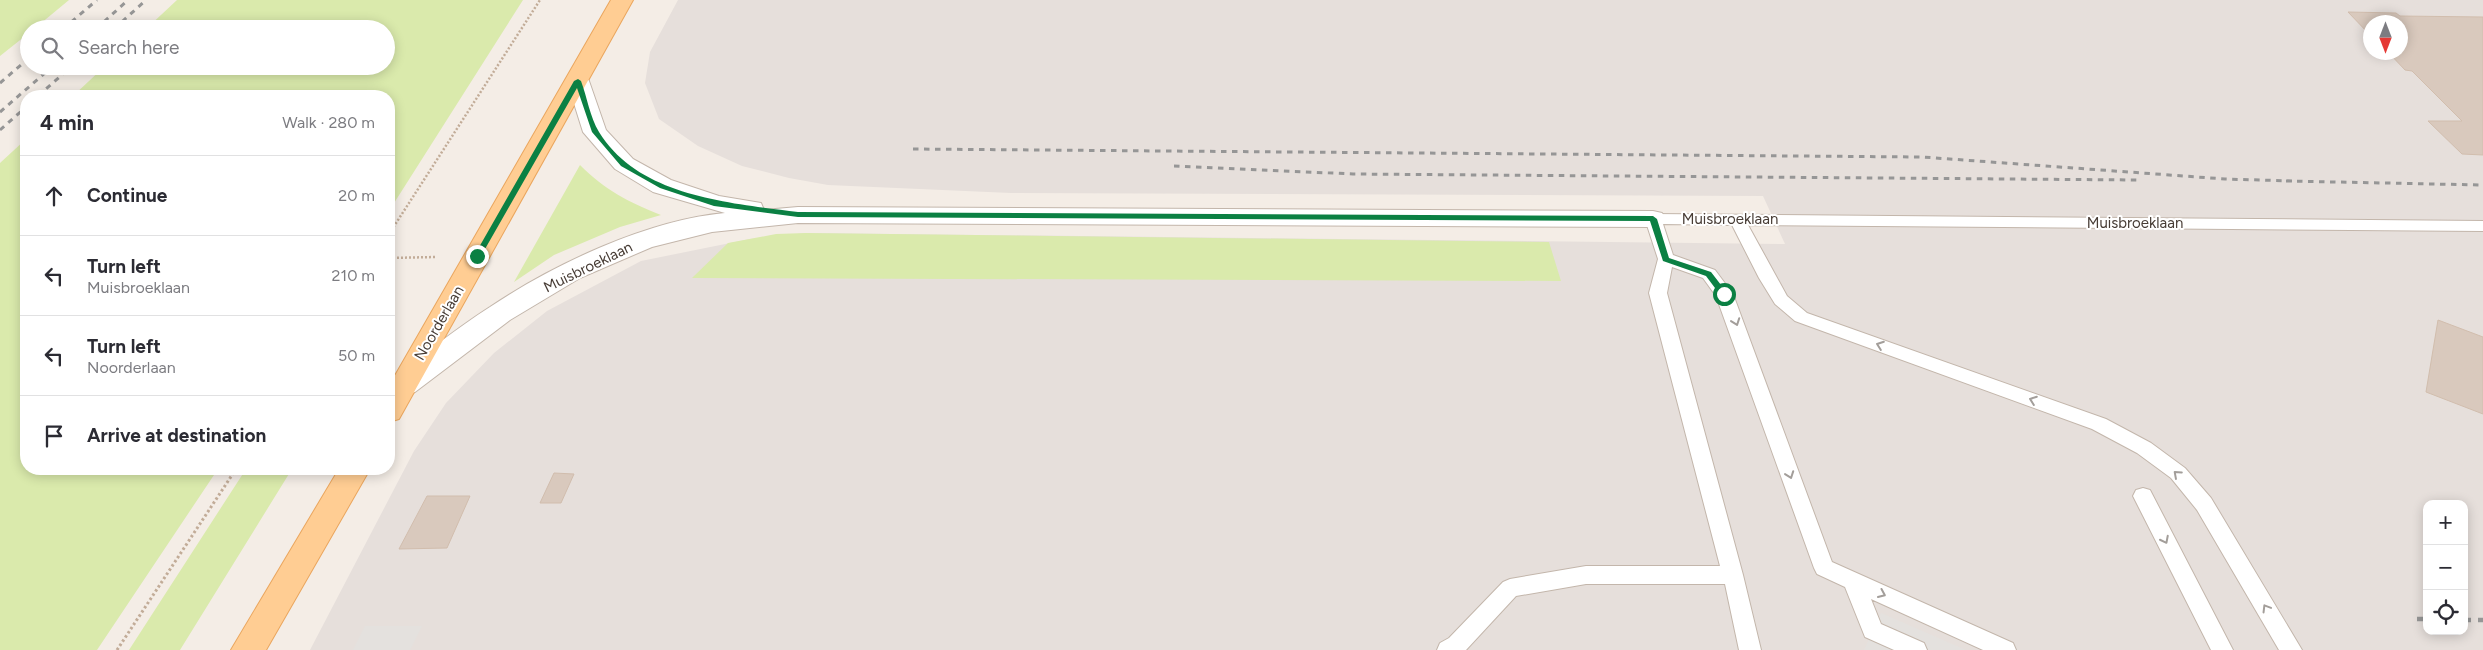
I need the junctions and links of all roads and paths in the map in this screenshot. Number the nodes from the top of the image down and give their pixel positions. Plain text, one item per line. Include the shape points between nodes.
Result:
1 (540, 0) edge
2 (622, 0) edge
3 (578, 81) junction
4 (798, 215) junction
5 (1653, 219) junction
6 (1737, 219) junction
7 (395, 225) edge
8 (2483, 226) edge
9 (1666, 259) junction
10 (405, 384) junction
11 (395, 401) edge
12 (232, 475) edge
13 (351, 475) edge
14 (2143, 496) dead end
15 (1733, 575) junction
16 (1853, 581) junction
17 (117, 650) edge
18 (248, 650) edge
19 (1448, 650) edge
20 (1750, 650) edge
21 (1916, 650) edge
22 (2005, 650) edge
23 (2222, 650) edge
24 (2291, 650) edge

1 - 7 path
2 - 3 main road, Noorderlaan
3 - 4 street, Muisbroeklaan via 596,132 624,164 662,186 717,204
3 - 10 main road, Noorderlaan
4 - 5 street, Muisbroeklaan
4 - 10 street, Muisbroeklaan via 712,223 644,240 571,272 500,313
5 - 6 lane, Muisbroeklaan
5 - 9 lane
6 - 8 lane, Muisbroeklaan
24 -> 6 lane via 2204,504 2178,473 2144,448 2099,424 1801,317 1780,300
9 - 15 lane via 1658,293
9 -> 16 lane via 1708,274 1724,294 1824,568
10 - 11 main road, Noorderlaan
12 - 17 path
13 - 18 main road
14 -> 23 lane
15 - 19 lane via 1586,575 1510,588 1457,645
15 - 20 lane
16 - 21 lane via 1872,630
16 -> 22 lane

